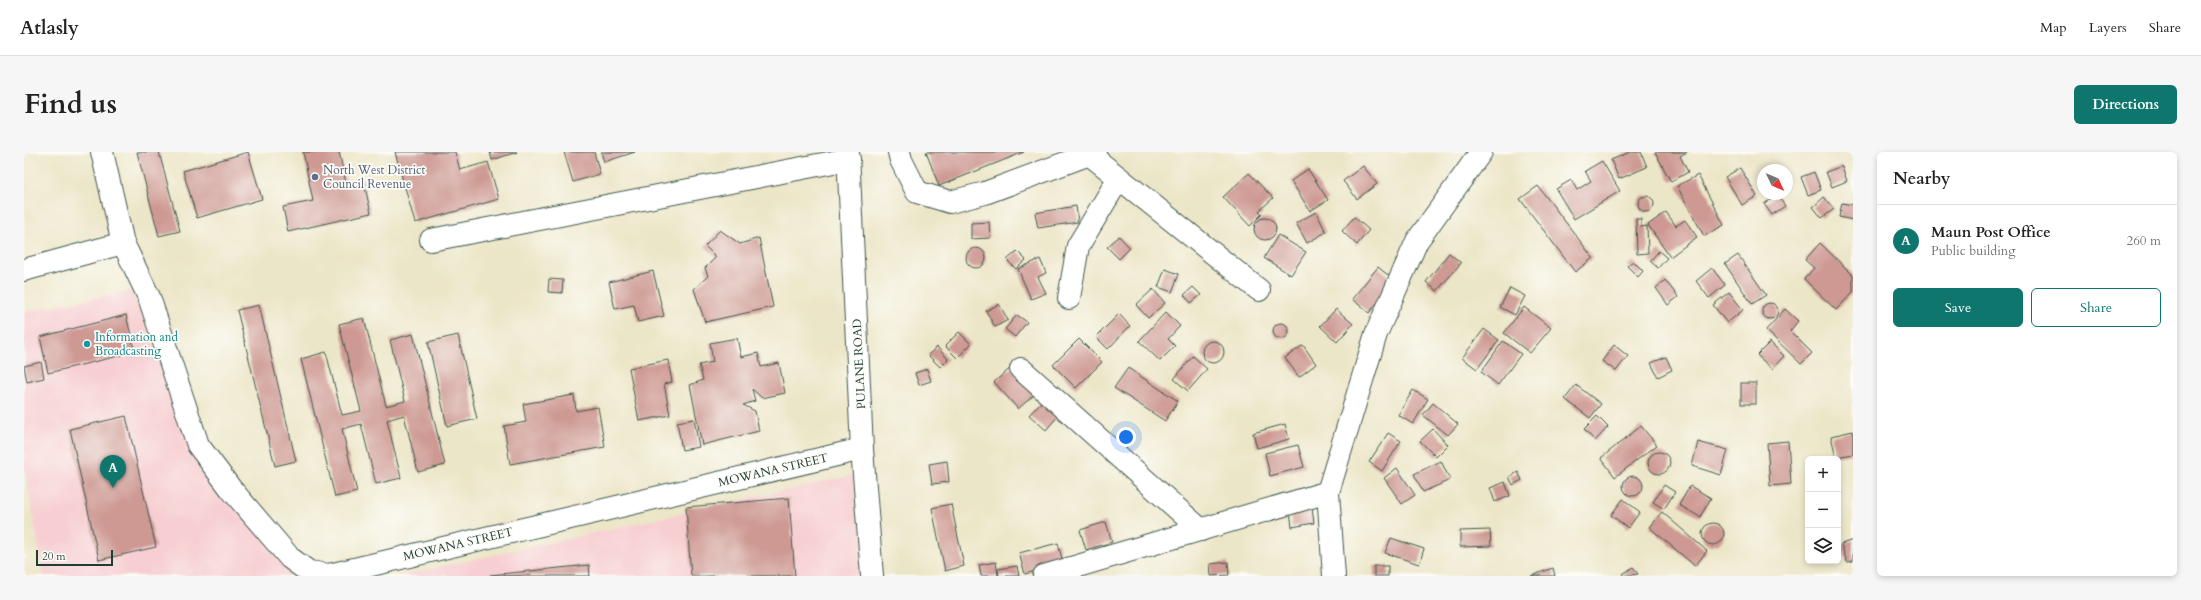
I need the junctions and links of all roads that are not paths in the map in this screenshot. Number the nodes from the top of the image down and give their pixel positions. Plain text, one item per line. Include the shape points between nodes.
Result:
1 (102, 152) edge
2 (900, 152) edge
3 (1481, 152) edge
4 (1092, 153) edge
5 (849, 156) edge
6 (1119, 178) junction
7 (431, 240) dead end
8 (123, 243) junction
9 (24, 270) edge
10 (1259, 290) dead end
11 (1069, 298) dead end
12 (1021, 369) dead end
13 (862, 449) junction
14 (1328, 492) junction
15 (1201, 530) junction
16 (872, 576) edge
17 (1044, 576) edge
18 (1334, 576) edge

1 - 8 street, MOWANA STREET
2 - 4 street via 901,160 917,192 950,202 985,193
3 - 14 street via 1417,241 1379,326
4 - 6 street
5 - 7 street
5 - 13 street, PULANE ROAD
6 - 10 street
6 - 11 street via 1078,246
8 - 9 street
8 - 13 street, MOWANA STREET via 149,297 198,445 275,542 308,572 329,575
12 - 15 street
13 - 16 street, PULANE ROAD
14 - 15 street
14 - 18 street
15 - 17 street

